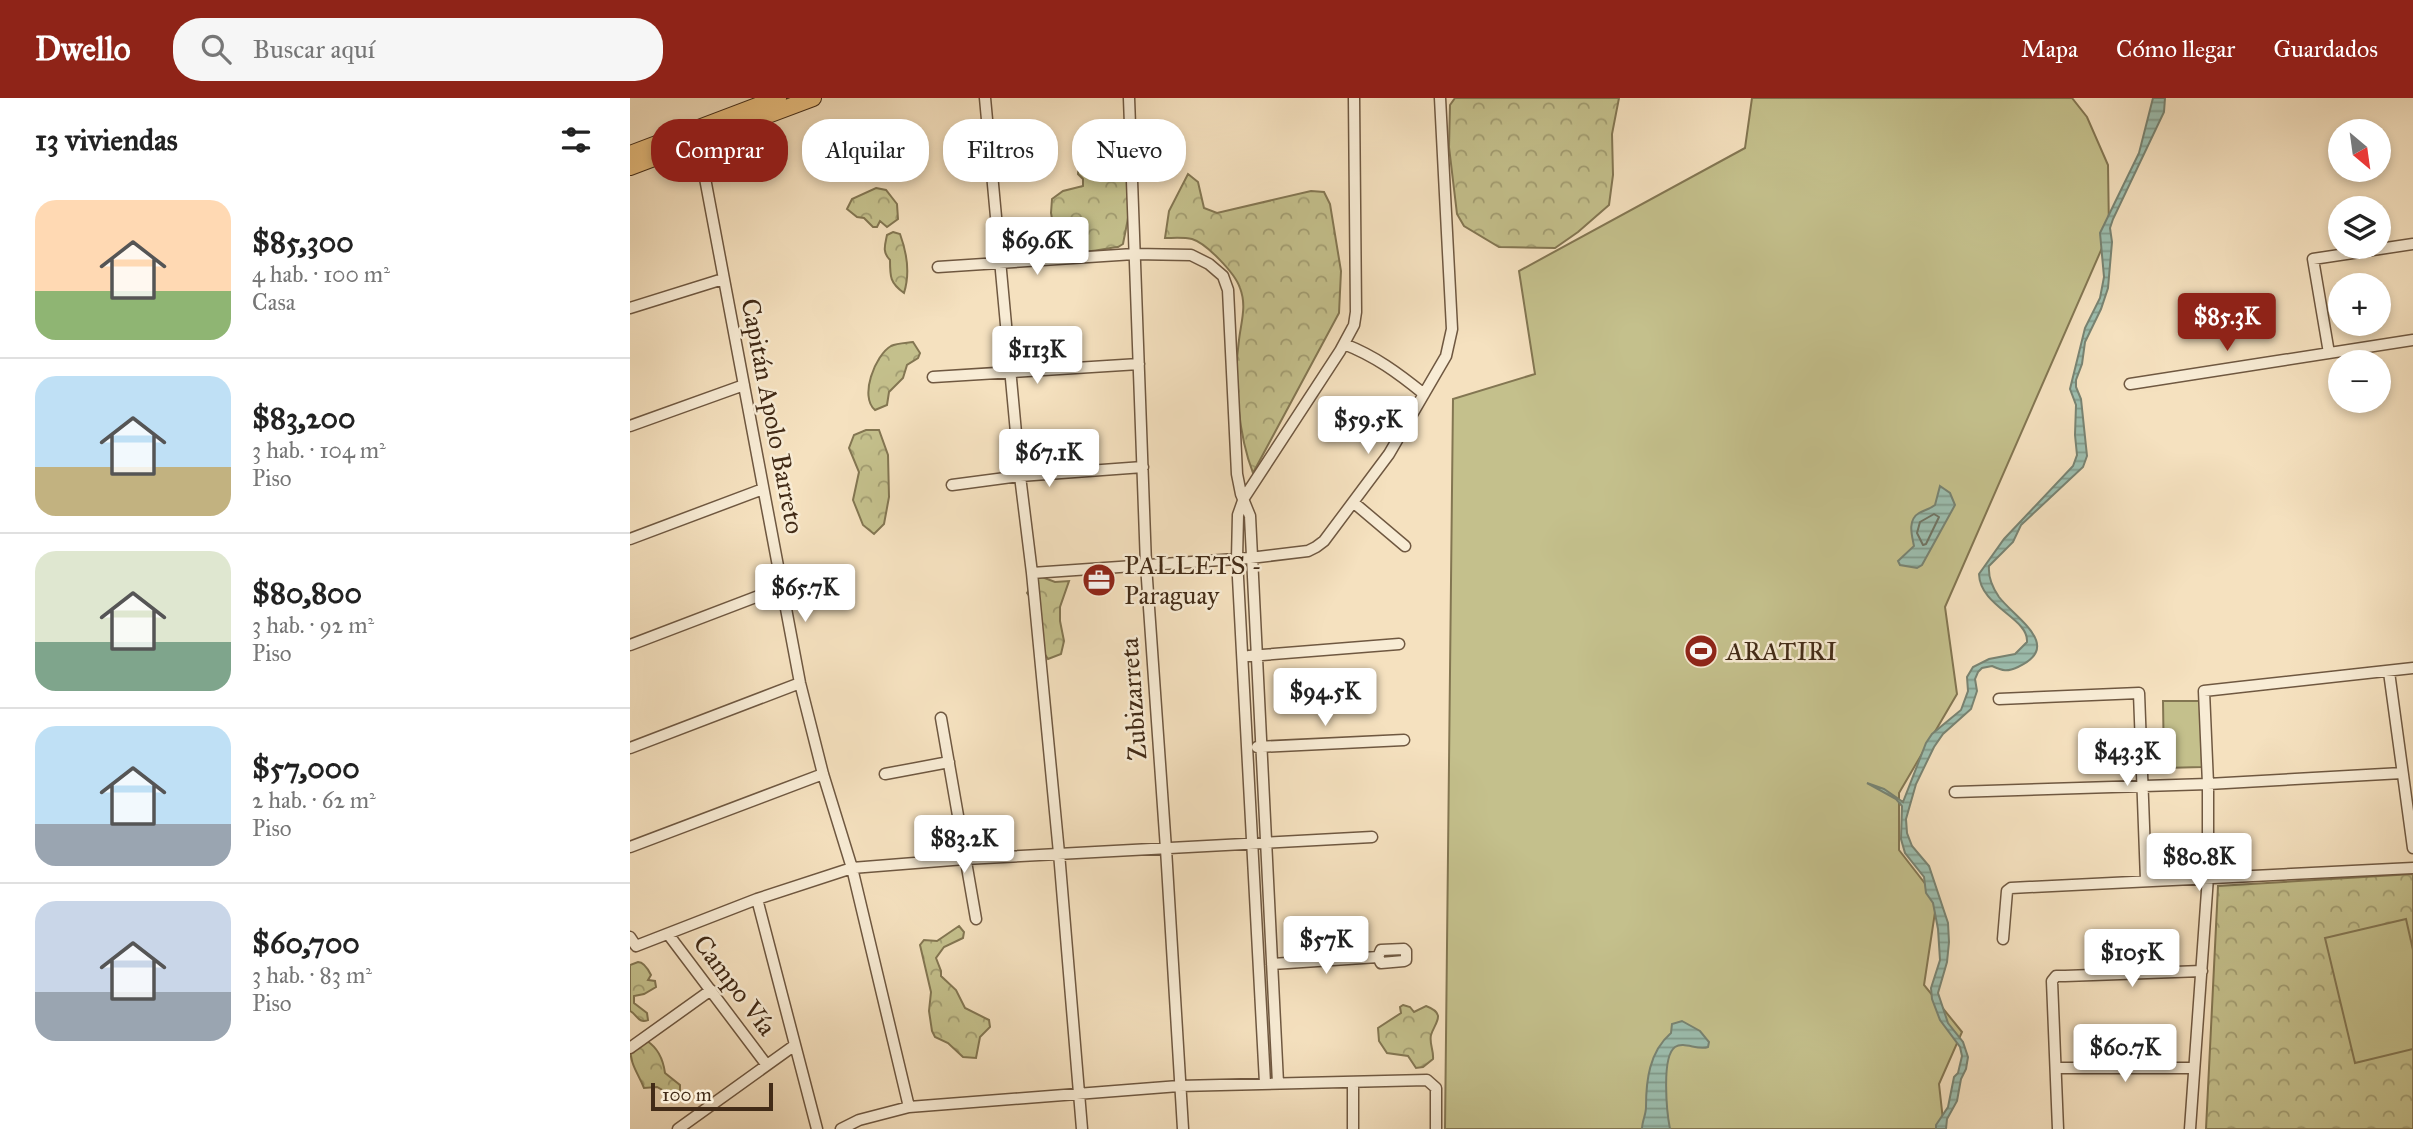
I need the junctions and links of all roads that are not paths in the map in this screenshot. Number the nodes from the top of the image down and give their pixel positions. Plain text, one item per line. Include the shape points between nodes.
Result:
1 (778, 98) edge
2 (813, 98) edge
3 (985, 98) edge
4 (1129, 98) edge
5 (1354, 98) edge
6 (1440, 98) edge
7 (757, 102) edge
8 (757, 119) edge
9 (630, 154) edge
10 (651, 159) edge
11 (630, 167) edge
12 (705, 182) edge
13 (2413, 244) edge
14 (1134, 254) junction
15 (1001, 264) junction
16 (938, 267) dead end
17 (723, 279) junction
18 (630, 308) edge
19 (2413, 340) edge
20 (1344, 344) junction
21 (2328, 350) edge
22 (2353, 350) edge
23 (2328, 354) edge
24 (1139, 364) junction
25 (1010, 372) junction
26 (933, 377) dead end
27 (744, 384) junction
28 (2130, 384) dead end
29 (1424, 394) junction
30 (630, 426) edge
31 (1143, 467) junction
32 (1020, 476) junction
33 (953, 485) dead end
34 (763, 489) junction
35 (1244, 498) junction
36 (1353, 502) junction
37 (630, 539) edge
38 (1405, 546) dead end
39 (1250, 558) junction
40 (1237, 559) junction
41 (1146, 565) junction
42 (1032, 573) junction
43 (782, 587) junction
44 (1399, 644) dead end
45 (630, 645) edge
46 (1242, 656) junction
47 (1255, 656) junction
48 (2413, 668) edge
49 (2389, 671) junction
50 (800, 683) junction
51 (1999, 699) dead end
52 (942, 718) dead end
53 (1404, 740) dead end
54 (1261, 746) junction
55 (1246, 747) junction
56 (630, 748) edge
57 (948, 762) junction
58 (2402, 772) junction
59 (823, 774) junction
60 (885, 774) dead end
61 (2208, 783) junction
62 (2143, 786) junction
63 (1955, 792) dead end
64 (1372, 837) dead end
65 (1265, 842) junction
66 (1251, 843) junction
67 (630, 847) edge
68 (2413, 848) edge
69 (1166, 849) junction
70 (1059, 853) junction
71 (965, 859) junction
72 (852, 868) junction
73 (2413, 868) edge
74 (2208, 877) junction
75 (2146, 880) junction
76 (757, 899) junction
77 (976, 919) dead end
78 (668, 934) junction
79 (630, 937) edge
80 (2003, 939) dead end
81 (1378, 957) dead end
82 (1272, 964) junction
83 (2202, 971) junction
84 (711, 990) junction
85 (795, 1045) junction
86 (630, 1048) edge
87 (766, 1064) junction
88 (2056, 1068) junction
89 (2194, 1068) junction
90 (1265, 1083) junction
91 (1278, 1083) junction
92 (1353, 1083) junction
93 (1179, 1086) junction
94 (1079, 1093) junction
95 (909, 1107) junction
96 (678, 1129) edge
97 (817, 1129) edge
98 (841, 1129) edge
99 (1082, 1129) edge
100 (1183, 1129) edge
101 (1353, 1129) edge
102 (1436, 1129) edge
103 (2058, 1129) edge
104 (2190, 1129) edge

1 - 7 highway
2 - 8 highway
3 - 15 street
4 - 14 street, Zubizarreta
5 - 20 street via 1356,312
6 - 29 street via 1452,329 1446,356
7 - 9 highway
10 - 11 highway
12 - 17 street, Capitán Apolo Barreto
13 - 21 street via 2313,259
14 - 15 street
14 - 24 street, Zubizarreta
14 - 35 street via 1191,255 1223,276 1229,305 1237,474
15 - 16 street
15 - 25 street
17 - 18 street
17 - 27 street, Capitán Apolo Barreto
19 - 22 street
20 - 29 street via 1389,366
20 - 35 street
23 - 28 street
24 - 25 street
24 - 31 street, Zubizarreta
25 - 26 street
25 - 32 street
27 - 30 street
27 - 34 street, Capitán Apolo Barreto
29 - 36 street via 1389,454
31 - 32 street
31 - 41 street, Zubizarreta
32 - 33 street
32 - 42 street
34 - 37 street
34 - 43 street, Capitán Apolo Barreto
35 - 39 street via 1250,516
35 - 40 street via 1238,515
36 - 38 street
36 - 39 street via 1316,547
39 - 40 street
39 - 47 street
40 - 41 street
40 - 46 street
41 - 42 street
41 - 69 street, Zubizarreta
42 - 70 street
43 - 45 street
43 - 50 street, Capitán Apolo Barreto
44 - 47 street
46 - 47 street
46 - 55 street
47 - 54 street
48 - 49 street
49 - 58 street
49 - 61 street via 2204,691
50 - 56 street
50 - 59 street, Capitán Apolo Barreto
51 - 62 street via 2138,693
52 - 57 street
53 - 54 street
54 - 55 street
54 - 65 street
55 - 66 street
57 - 60 street
57 - 71 street
58 - 61 street
58 - 68 street
59 - 67 street
59 - 72 street, Capitán Apolo Barreto
61 - 62 street
61 - 74 street
62 - 63 street
62 - 75 street
64 - 65 street
65 - 66 street
65 - 82 street
66 - 69 street
66 - 90 street
69 - 70 street
69 - 93 street, Zubizarreta
70 - 71 street
70 - 94 street
71 - 72 street
71 - 77 street
72 - 76 street
72 - 95 street, Capitán Apolo Barreto
73 - 74 street
74 - 75 street
74 - 83 street
75 - 80 street via 2011,888
76 - 78 street
76 - 85 street
78 - 79 street via 636,946
78 - 84 street, Campo Vía
81 - 82 street
82 - 91 street
83 - 88 street via 2056,976 2052,981
83 - 89 street
84 - 86 street
84 - 87 street, Campo Vía
85 - 87 street
85 - 97 street
87 - 96 street
88 - 89 street
88 - 103 street
89 - 104 street
90 - 91 street
90 - 93 street
91 - 92 street
92 - 101 street
92 - 102 street via 1433,1083
93 - 94 street
93 - 100 street, Zubizarreta
94 - 95 street
94 - 99 street
95 - 98 street

